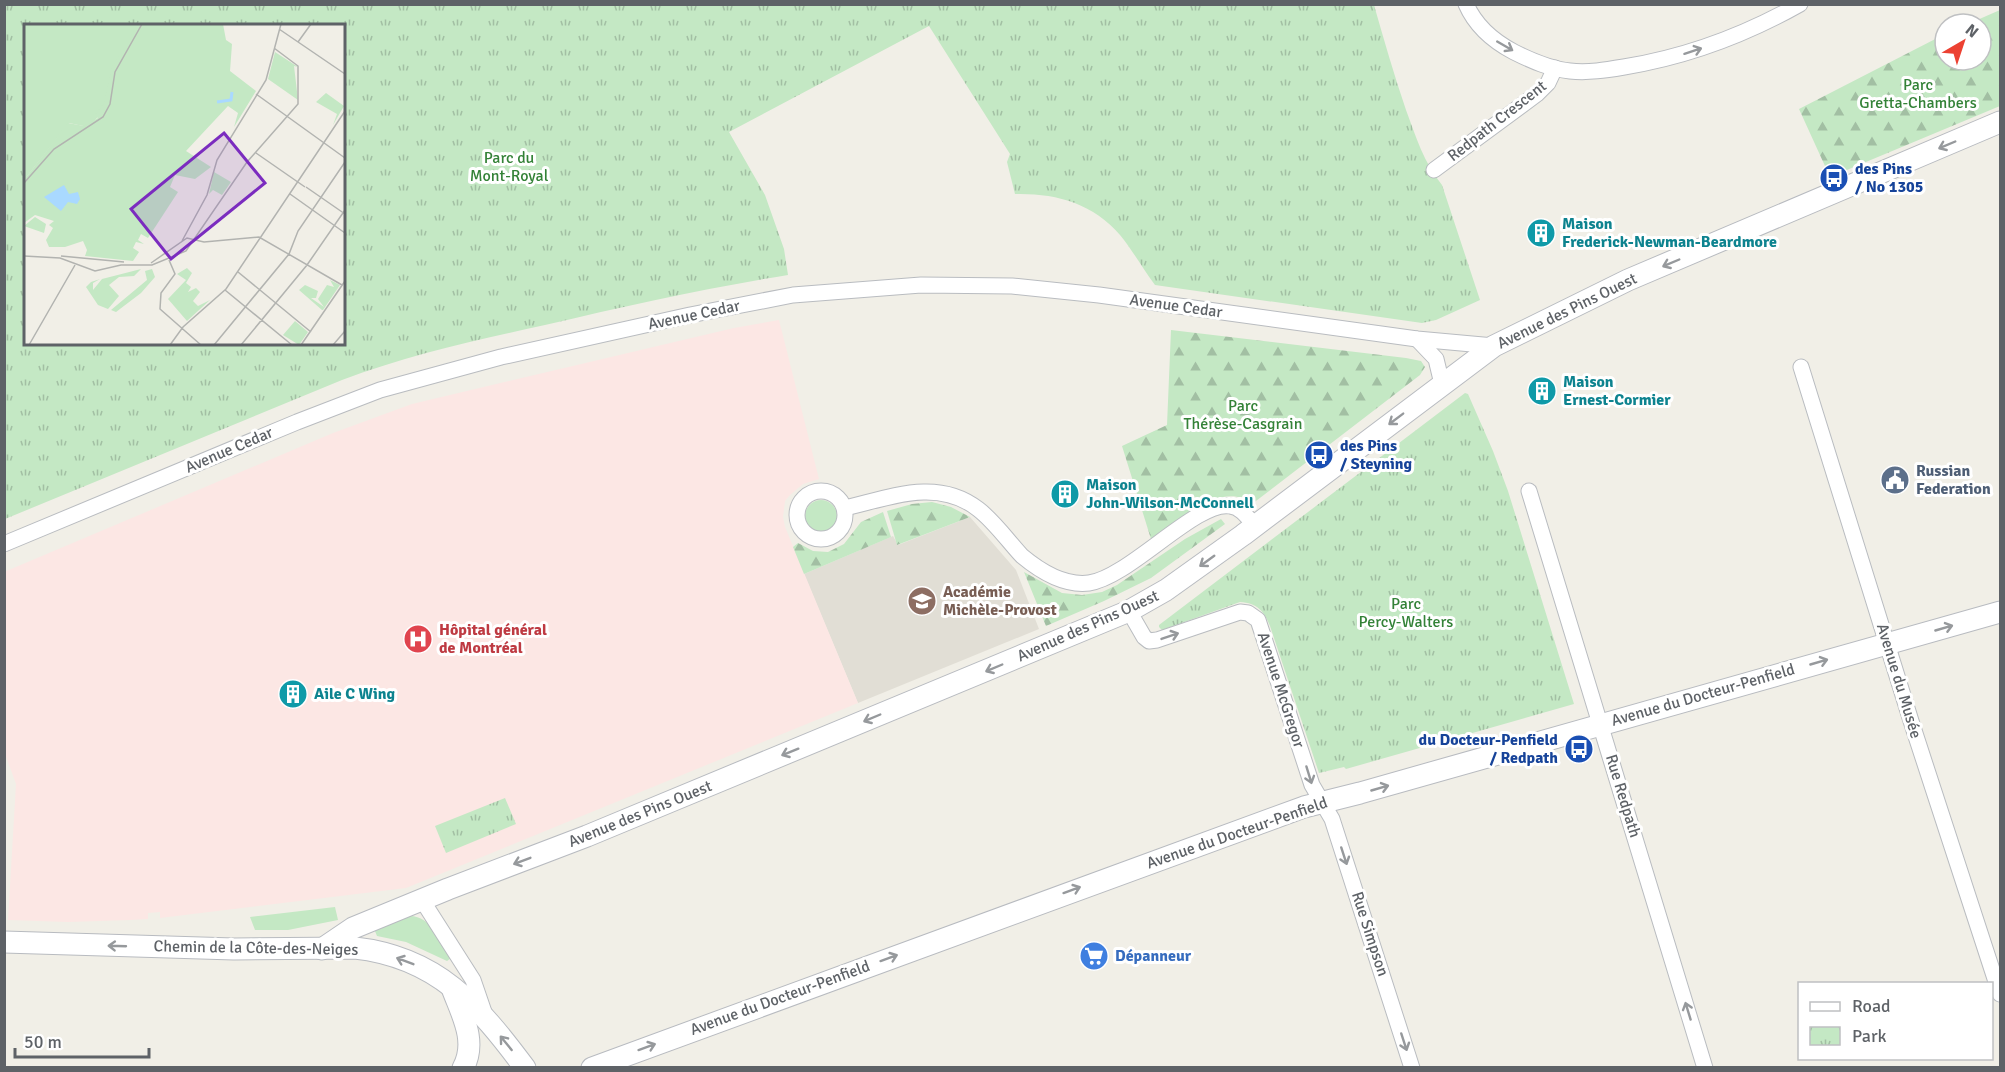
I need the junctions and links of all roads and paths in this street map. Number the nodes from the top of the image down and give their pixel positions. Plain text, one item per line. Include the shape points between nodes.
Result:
1 (1466, 4) edge
2 (1800, 4) edge
3 (1556, 69) junction
4 (2001, 122) edge
5 (1434, 170) dead end
6 (1417, 339) junction
7 (1494, 346) junction
8 (1801, 367) dead end
9 (1442, 384) junction
10 (1528, 491) dead end
11 (845, 508) dead end
12 (1255, 526) junction
13 (4, 544) edge
14 (1129, 611) junction
15 (2001, 612) edge
16 (1887, 643) junction
17 (1601, 724) junction
18 (1323, 802) junction
19 (422, 900) junction
20 (4, 942) edge
21 (322, 950) junction
22 (450, 985) junction
23 (2001, 994) edge
24 (486, 1018) junction
25 (464, 1068) edge
26 (525, 1068) edge
27 (592, 1068) edge
28 (1412, 1068) edge
29 (1705, 1068) edge

1 -> 3 street, Redpath Crescent via 1494,40
3 -> 2 street, Redpath Crescent via 1594,71 1673,57 1726,40
3 - 5 street, Redpath Crescent via 1537,94
4 -> 7 main road, Avenue des Pins Ouest via 1628,280
6 - 7 street, Avenue Cedar
6 - 9 street via 1436,359
6 - 13 street, Avenue Cedar via 1012,286 921,285 794,295 501,357 380,390
7 - 9 main road, Avenue des Pins Ouest
8 - 16 street, Avenue du Musée
9 -> 12 main road, Avenue des Pins Ouest
10 - 17 street, Rue Redpath
11 - 12 street via 916,491 946,493 978,509 1039,569 1081,583 1114,573 1216,507 1235,507
12 -> 14 main road, Avenue des Pins Ouest via 1166,590
14 -> 18 street, Avenue McGregor via 1149,641 1240,612 1255,617 1312,785
14 -> 19 main road, Avenue des Pins Ouest
16 -> 15 main road, Avenue du Docteur-Penfield
17 -> 16 main road, Avenue du Docteur-Penfield
16 - 23 street, Avenue du Musée
18 -> 17 main road, Avenue du Docteur-Penfield
29 -> 17 street, Rue Redpath
27 -> 18 main road, Avenue du Docteur-Penfield via 1039,902
18 -> 28 street, Rue Simpson via 1332,819
19 - 21 main road, Avenue des Pins Ouest via 353,928
19 - 24 street, Chemin de la Côte-des-Neiges via 473,980
21 -> 20 main road, Chemin de la Côte-des-Neiges
22 -> 21 main road, Chemin de la Côte-des-Neiges via 420,967 385,954 355,948
22 - 24 main road, Chemin de la Côte-des-Neiges
22 - 25 main road via 469,1036 470,1050
26 -> 24 main road, Chemin de la Côte-des-Neiges

